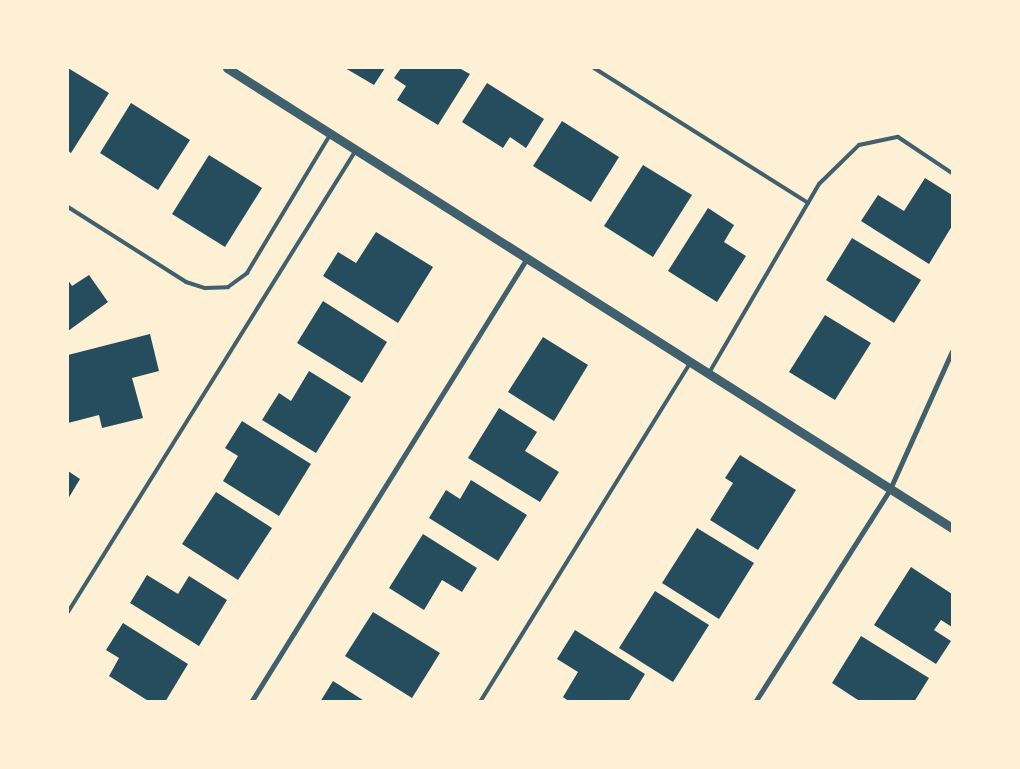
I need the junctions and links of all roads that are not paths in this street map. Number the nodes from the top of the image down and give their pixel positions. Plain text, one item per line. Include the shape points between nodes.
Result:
1 (227, 68) edge
2 (594, 68) edge
3 (331, 134) junction
4 (356, 150) junction
5 (952, 172) edge
6 (808, 203) junction
7 (68, 207) edge
8 (527, 258) junction
9 (952, 351) edge
10 (691, 362) junction
11 (708, 374) junction
12 (890, 489) junction
13 (952, 528) edge
14 (68, 612) edge
15 (251, 702) edge
16 (480, 702) edge
17 (755, 702) edge

1 - 3 street
2 - 6 lane
3 - 4 street
3 - 7 lane via 247,273 228,287 205,288 186,282
4 - 8 street
4 - 14 lane
5 - 6 lane via 898,137 859,145 819,184
6 - 11 lane
8 - 10 street
8 - 15 street
9 - 12 street
10 - 11 street
10 - 16 lane
11 - 12 street
12 - 13 street
12 - 17 street

